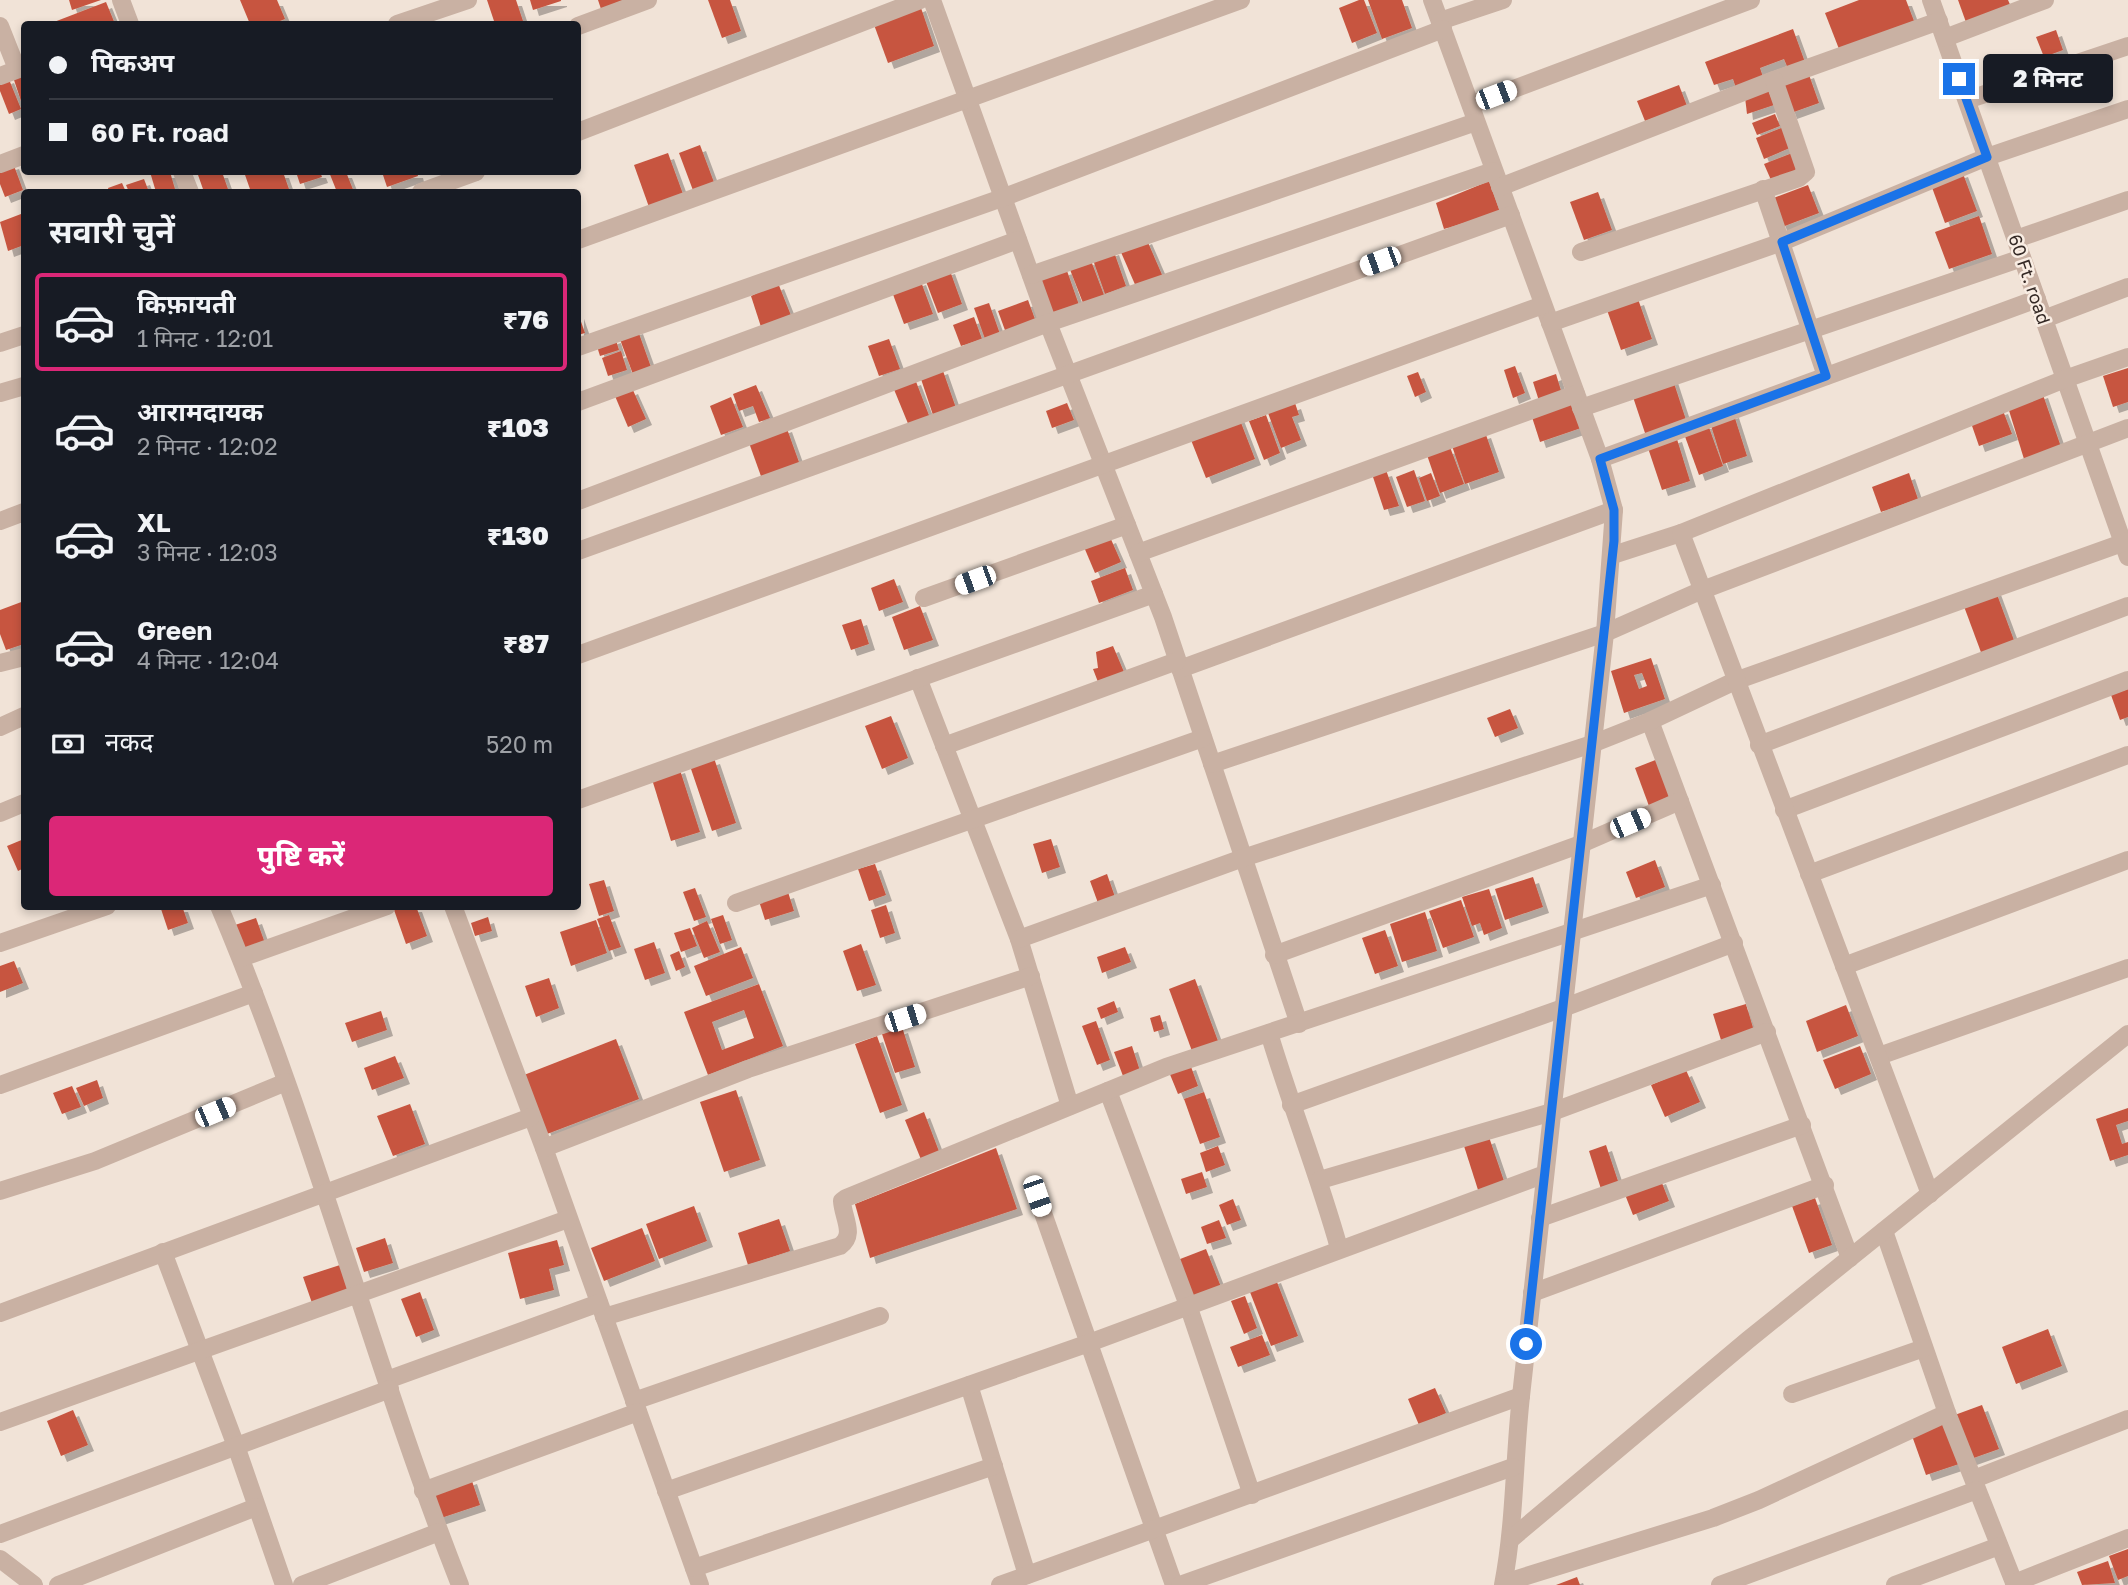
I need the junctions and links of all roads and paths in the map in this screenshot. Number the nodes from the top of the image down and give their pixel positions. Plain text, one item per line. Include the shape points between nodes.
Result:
1 (468, 0) edge
2 (648, 0) edge
3 (920, 0) edge
4 (932, 0) edge
5 (1241, 0) edge
6 (1433, 0) edge
7 (1503, 0) edge
8 (1751, 0) edge
9 (1931, 0) edge
10 (2045, 0) edge
11 (124, 1) edge
12 (129, 21) edge
13 (406, 21) edge
14 (1939, 21) junction
15 (581, 25) edge
16 (1442, 25) junction
17 (0, 26) edge
18 (1945, 38) junction
19 (2128, 46) edge
20 (14, 71) edge
21 (1774, 80) junction
22 (1967, 100) junction
23 (968, 101) junction
24 (2128, 109) edge
25 (1474, 113) junction
26 (581, 131) edge
27 (21, 156) edge
28 (1987, 157) junction
29 (0, 164) edge
30 (468, 175) edge
31 (1497, 179) junction
32 (1763, 188) junction
33 (429, 189) edge
34 (1002, 198) junction
35 (2128, 200) edge
36 (1511, 215) junction
37 (581, 239) edge
38 (2016, 239) junction
39 (1018, 240) junction
40 (1782, 242) junction
41 (1581, 252) dead end
42 (2022, 258) junction
43 (1031, 275) junction
44 (2128, 287) edge
45 (2037, 299) junction
46 (1543, 304) junction
47 (2044, 319) junction
48 (1048, 323) junction
49 (1550, 323) junction
50 (1809, 330) junction
51 (21, 336) edge
52 (0, 343) edge
53 (581, 346) edge
54 (2128, 357) edge
55 (1068, 373) junction
56 (1826, 376) junction
57 (2065, 379) junction
58 (21, 387) edge
59 (0, 394) edge
60 (581, 401) edge
61 (1578, 401) junction
62 (2128, 428) edge
63 (2088, 442) junction
64 (1600, 459) junction
65 (1103, 463) junction
66 (581, 499) edge
67 (1614, 510) junction
68 (21, 513) edge
69 (0, 521) edge
70 (1127, 525) junction
71 (1681, 533) junction
72 (2126, 547) edge
73 (581, 550) edge
74 (1138, 553) junction
75 (1613, 555) junction
76 (1700, 590) junction
77 (1154, 594) junction
78 (925, 598) dead end
79 (2128, 606) edge
80 (1605, 633) junction
81 (581, 653) edge
82 (21, 658) edge
83 (0, 663) edge
84 (1179, 665) junction
85 (918, 678) junction
86 (2128, 680) edge
87 (1735, 681) junction
88 (21, 717) edge
89 (1650, 722) junction
90 (0, 727) edge
91 (1203, 738) junction
92 (1592, 744) junction
93 (1759, 745) junction
94 (944, 746) junction
95 (2128, 755) edge
96 (1212, 764) junction
97 (581, 799) edge
98 (1680, 801) junction
99 (21, 804) edge
100 (1784, 810) junction
101 (0, 813) edge
102 (971, 820) junction
103 (1581, 844) junction
104 (1243, 858) junction
105 (2128, 860) edge
106 (1809, 874) junction
107 (1712, 885) junction
108 (736, 903) dead end
109 (95, 910) edge
110 (221, 910) edge
111 (376, 910) edge
112 (454, 910) edge
113 (1571, 934) junction
114 (1019, 939) junction
115 (0, 943) edge
116 (1734, 943) junction
117 (1274, 955) junction
118 (241, 958) junction
119 (1844, 966) junction
120 (2128, 968) edge
121 (1031, 976) junction
122 (254, 993) junction
123 (1563, 1009) junction
124 (1298, 1024) junction
125 (1767, 1032) junction
126 (1269, 1033) junction
127 (2127, 1037) edge
128 (1879, 1056) junction
129 (286, 1083) junction
130 (0, 1085) edge
131 (1108, 1091) junction
132 (1291, 1105) junction
133 (1070, 1106) junction
134 (1552, 1111) junction
135 (531, 1116) junction
136 (1802, 1125) junction
137 (544, 1148) junction
138 (1545, 1174) junction
139 (1320, 1180) junction
140 (1825, 1185) junction
141 (326, 1190) junction
142 (0, 1191) edge
143 (1930, 1194) junction
144 (1037, 1196) dead end
145 (1540, 1218) junction
146 (568, 1219) junction
147 (1884, 1231) junction
148 (1339, 1248) junction
149 (163, 1252) junction
150 (1850, 1258) junction
151 (359, 1292) junction
152 (1532, 1293) junction
153 (1188, 1305) junction
154 (602, 1310) junction
155 (0, 1313) edge
156 (880, 1316) dead end
157 (1089, 1343) junction
158 (1924, 1348) junction
159 (201, 1349) junction
160 (388, 1384) junction
161 (969, 1385) junction
162 (1793, 1394) dead end
163 (1521, 1396) junction
164 (636, 1407) junction
165 (1947, 1413) junction
166 (2128, 1419) edge
167 (0, 1422) edge
168 (236, 1446) junction
169 (994, 1466) junction
170 (1513, 1467) junction
171 (1975, 1484) junction
172 (423, 1491) junction
173 (666, 1491) junction
174 (1252, 1495) junction
175 (256, 1507) junction
176 (1155, 1529) junction
177 (439, 1532) junction
178 (0, 1534) edge
179 (2128, 1538) edge
180 (1511, 1539) junction
181 (2000, 1546) junction
182 (0, 1559) edge
183 (1027, 1575) junction
184 (697, 1577) edge
185 (1504, 1584) edge
186 (2014, 1584) edge
187 (34, 1585) edge
188 (58, 1585) edge
189 (284, 1585) edge
190 (302, 1585) edge
191 (460, 1585) edge
192 (1000, 1585) edge
193 (1174, 1585) edge
194 (1180, 1585) edge
195 (1720, 1585) edge
196 (1895, 1585) edge

1 - 13 street
2 - 15 street
3 - 26 street
4 - 23 street
5 - 23 street
6 - 16 street
7 - 16 street
8 - 25 street
9 - 14 street, 60 Ft. road
10 - 18 street
11 - 12 street
14 - 18 street, 60 Ft. road
14 - 21 street
16 - 25 street
16 - 34 street
17 - 20 street
18 - 22 street, 60 Ft. road
19 - 22 street
21 - 31 street
21 - 32 street via 1806,172
22 - 28 street, 60 Ft. road
23 - 34 street
23 - 37 street
24 - 28 street
25 - 31 street
25 - 43 street
27 - 29 street
28 - 38 street, 60 Ft. road
28 - 40 street
30 - 33 street
31 - 36 street
31 - 48 street
32 - 40 street
32 - 41 street
34 - 39 street
34 - 53 street
35 - 38 street
36 - 46 street
36 - 55 street
38 - 42 street, 60 Ft. road
39 - 43 street
39 - 60 street
40 - 49 street
40 - 50 street
42 - 45 street, 60 Ft. road
42 - 50 street
43 - 48 street
44 - 47 street
45 - 47 street, 60 Ft. road
45 - 56 street
46 - 49 street
46 - 65 street
47 - 57 street, 60 Ft. road
48 - 55 street
48 - 66 street
49 - 61 street
50 - 56 street
50 - 61 street
51 - 52 street
54 - 57 street
55 - 65 street
55 - 73 street
56 - 64 street
57 - 63 street, 60 Ft. road
57 - 71 street
58 - 59 street
61 - 64 street
61 - 74 street
62 - 63 street
63 - 72 street, 60 Ft. road
63 - 76 street
64 - 67 street
65 - 70 street
65 - 81 street
67 - 75 street
67 - 84 street
68 - 69 street
70 - 74 street
70 - 78 street
71 - 75 street
71 - 76 street
72 - 87 street
74 - 77 street
75 - 80 street
76 - 80 street
76 - 87 street
77 - 84 street
77 - 85 street
79 - 93 street
80 - 92 street
80 - 96 street
82 - 83 street
84 - 91 street
84 - 94 street
85 - 94 street
85 - 97 street
86 - 100 street
87 - 89 street
87 - 93 street
88 - 90 street
89 - 92 street
89 - 98 street
91 - 96 street
91 - 102 street
92 - 103 street
92 - 104 street
93 - 100 street
94 - 102 street
95 - 106 street
96 - 104 street
98 - 103 street
98 - 107 street
99 - 101 street
100 - 106 street
102 - 108 street
102 - 114 street
103 - 113 street
103 - 117 street
104 - 114 street
104 - 117 street
105 - 119 street
106 - 119 street
107 - 113 street
107 - 116 street
109 - 115 street
110 - 118 street
111 - 118 street
112 - 135 street
113 - 123 street
113 - 124 street
114 - 121 street
116 - 123 street
116 - 125 street
117 - 124 street
118 - 122 street
119 - 128 street
120 - 128 street
121 - 133 street
121 - 137 street via 748,1069
122 - 129 street
122 - 130 street
123 - 132 street
123 - 134 street
124 - 126 street
125 - 134 street
125 - 136 street
126 - 131 street
126 - 132 street
127 - 143 street
128 - 143 street
129 - 141 street
129 - 142 street via 95,1161
131 - 133 street
131 - 153 street
132 - 139 street
133 - 154 street via 846,1198 842,1208 849,1232 840,1246
134 - 138 street
134 - 139 street
135 - 137 street
135 - 141 street
136 - 140 street
136 - 145 street
137 - 146 street
138 - 145 street
138 - 148 street
139 - 148 street
140 - 150 street
140 - 152 street
141 - 149 street
141 - 151 street
143 - 147 street
144 - 157 street
145 - 152 street
146 - 151 street
146 - 154 street
147 - 150 street
147 - 158 street
148 - 153 street
149 - 155 street
149 - 159 street
150 - 180 street
151 - 159 street
151 - 160 street
152 - 163 street
153 - 157 street
153 - 174 street
154 - 160 street
154 - 164 street
156 - 164 street
157 - 161 street
157 - 176 street
158 - 162 street
158 - 165 street
159 - 167 street
159 - 168 street
160 - 168 street
160 - 172 street
161 - 169 street
161 - 173 street
163 - 170 street
163 - 174 street
164 - 172 street
164 - 173 street
165 - 171 street
165 - 185 street via 1713,1518
166 - 171 street
168 - 175 street
168 - 178 street
169 - 183 street
169 - 184 street
170 - 180 street
170 - 194 street
171 - 181 street
171 - 195 street
172 - 177 street
173 - 184 street
174 - 176 street
175 - 188 street
175 - 189 street
176 - 183 street
176 - 193 street
177 - 190 street
177 - 191 street
179 - 186 street
180 - 185 street
181 - 186 street
181 - 196 street
182 - 187 street
183 - 192 street

